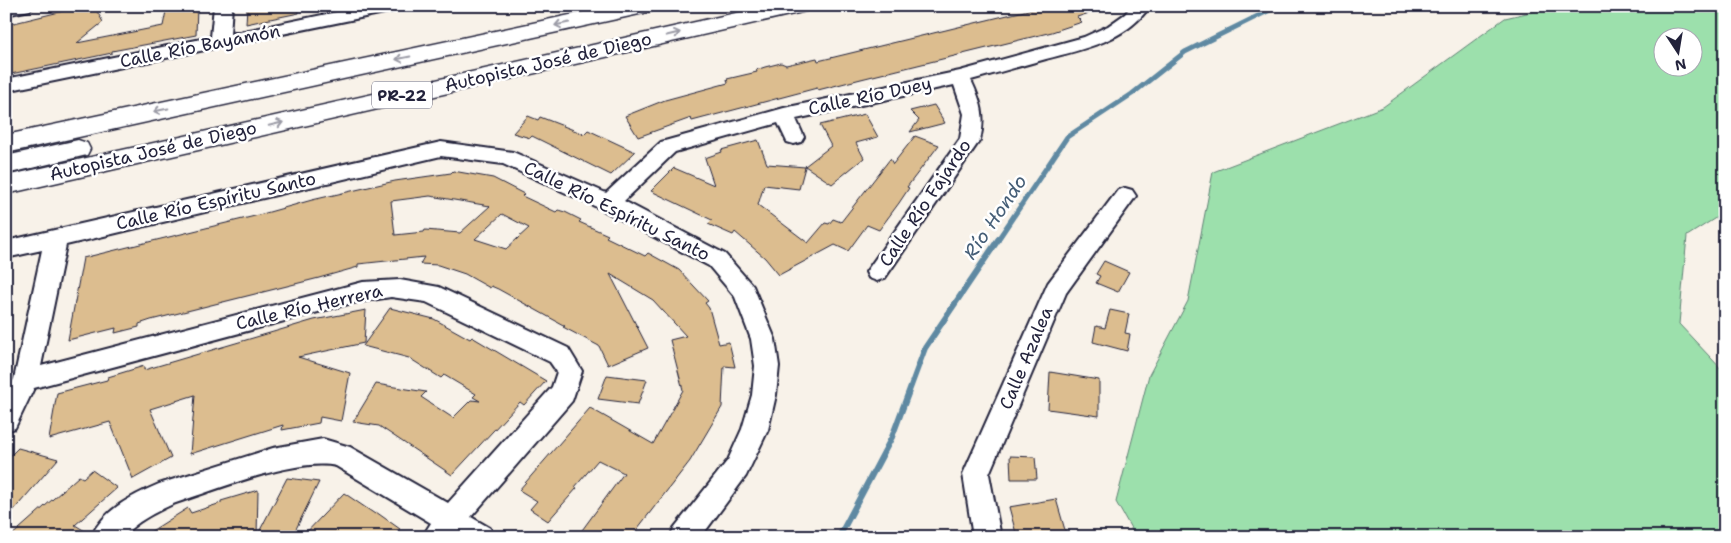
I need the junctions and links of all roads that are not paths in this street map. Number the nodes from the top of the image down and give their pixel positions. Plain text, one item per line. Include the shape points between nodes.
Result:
1 (24, 6) edge
2 (223, 6) edge
3 (394, 6) edge
4 (644, 6) edge
5 (727, 6) edge
6 (798, 6) edge
7 (1141, 6) edge
8 (6, 10) edge
9 (220, 42) junction
10 (960, 76) junction
11 (6, 85) edge
12 (784, 115) junction
13 (794, 137) dead end
14 (6, 144) edge
15 (6, 165) edge
16 (6, 185) edge
17 (1125, 196) dead end
18 (609, 203) junction
19 (56, 238) junction
20 (6, 250) edge
21 (877, 272) dead end
22 (26, 380) junction
23 (6, 420) edge
24 (444, 528) edge
25 (105, 537) edge
26 (480, 537) edge
27 (684, 537) edge
28 (987, 537) edge

1 - 8 street
2 - 9 street
3 - 9 street, Calle Río Bayamón
4 -> 14 highway, Autopista José de Diego / PR-22
5 - 15 highway
16 -> 6 highway, Autopista José de Diego / PR-22
7 - 10 street, Calle Río Duey via 1114,30 1090,42
9 - 11 street, Calle Río Bayamón
10 - 12 street, Calle Río Duey
10 - 21 street, Calle Río Fajardo via 974,104 974,127 970,140
12 - 13 street
12 - 18 street, Calle Río Duey via 668,147
17 - 28 street, Calle Azalea via 1056,289 976,474
18 - 19 street, Calle Río Espíritu Santo via 506,156 441,150
18 - 27 street, Calle Río Espíritu Santo via 717,260 745,292 763,339 765,386 755,430 737,468
19 - 20 street, Calle Río Espíritu Santo
19 - 22 street
22 - 23 street
22 - 24 street, Calle Río Herrera via 384,287 408,288 431,294 559,355 570,371 563,393
24 - 25 street via 341,455 323,451 273,460 168,493 118,522
24 - 26 street

